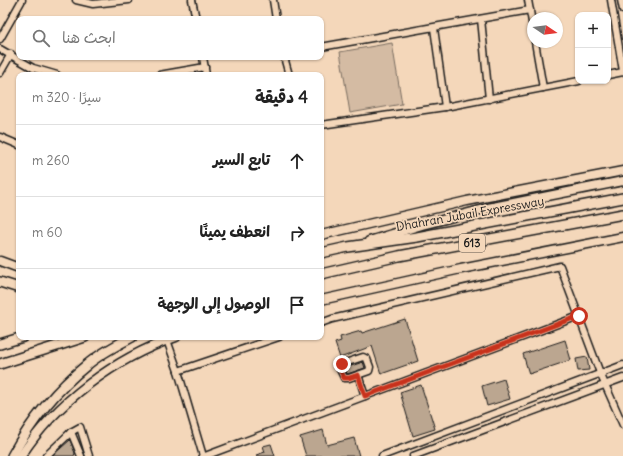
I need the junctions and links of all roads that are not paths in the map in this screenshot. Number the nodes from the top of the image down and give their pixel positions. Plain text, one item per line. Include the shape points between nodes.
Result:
1 (22, 0) edge
2 (76, 0) edge
3 (129, 0) edge
4 (192, 0) edge
5 (273, 0) edge
6 (528, 0) edge
7 (611, 0) edge
8 (621, 0) edge
9 (530, 10) joint
10 (623, 10) edge
11 (195, 16) edge
12 (276, 16) edge
13 (481, 20) junction
14 (434, 28) junction
15 (0, 39) edge
16 (324, 46) edge
17 (536, 48) edge
18 (0, 49) edge
19 (10, 54) junction
20 (16, 58) edge
21 (20, 60) edge
22 (204, 60) edge
23 (285, 60) edge
24 (205, 67) junction
25 (623, 71) edge
26 (47, 72) edge
27 (176, 72) edge
28 (206, 72) edge
29 (288, 72) edge
30 (0, 73) edge
31 (611, 74) edge
32 (575, 82) edge
33 (543, 88) junction
34 (489, 99) junction
35 (445, 107) junction
36 (324, 125) edge
37 (0, 137) edge
38 (16, 144) edge
39 (621, 171) edge
40 (623, 181) edge
41 (623, 198) edge
42 (623, 214) edge
43 (324, 234) edge
44 (623, 237) edge
45 (348, 247) junction
46 (324, 253) edge
47 (0, 261) edge
48 (16, 267) edge
49 (324, 273) edge
50 (0, 282) edge
51 (16, 287) edge
52 (324, 299) edge
53 (579, 316) junction
54 (324, 321) edge
55 (16, 339) edge
56 (76, 340) edge
57 (127, 340) edge
58 (167, 340) joint
59 (270, 340) edge
60 (0, 344) edge
61 (0, 364) edge
62 (623, 365) edge
63 (611, 369) junction
64 (178, 371) junction
65 (600, 373) junction
66 (358, 375) junction
67 (623, 378) edge
68 (605, 385) junction
69 (365, 396) junction
70 (623, 425) edge
71 (71, 432) junction
72 (12, 456) edge
73 (21, 456) edge
74 (46, 456) edge
75 (81, 456) edge
76 (88, 456) edge
77 (204, 456) edge
78 (382, 456) edge
79 (413, 456) edge

1 - 15 street
2 - 3 street via 93,4
4 - 11 street
5 - 12 street
6 - 9 street
7 - 25 street
8 - 10 street
9 - 13 street
13 - 14 street
13 - 34 street
14 - 16 street
14 - 35 street
17 - 33 street
18 - 19 street
19 - 20 street
19 - 30 street
21 - 26 street
22 - 24 street
23 - 29 street
24 - 27 street
24 - 28 street
25 - 31 street
32 - 33 street
33 - 34 street
34 - 35 street
35 - 36 street
37 - 38 street
39 - 43 main road via 467,201
40 - 45 main road via 488,208
41 - 45 highway, Dhahran Jubail Expressway / 613 via 417,237
42 - 49 highway, 613 via 400,256
44 - 52 main road
45 - 46 highway, Dhahran Jubail Expressway / 613
47 - 48 main road
50 - 51 highway
53 - 54 street via 560,266
53 - 65 street
53 - 69 street
55 - 60 highway
56 - 61 highway
57 - 72 highway via 88,364 69,381 34,422
58 - 64 street
58 - 73 main road via 114,367 85,388 43,427
59 - 64 street
62 - 63 street
63 - 65 street
63 - 68 street
64 - 77 street
65 - 68 street
65 - 78 street
66 - 66 street via 370,370 363,357 340,367 344,378
66 - 69 street
67 - 68 street
68 - 70 street
68 - 79 street
69 - 77 street
71 - 74 street
71 - 75 street
71 - 76 street via 80,427

